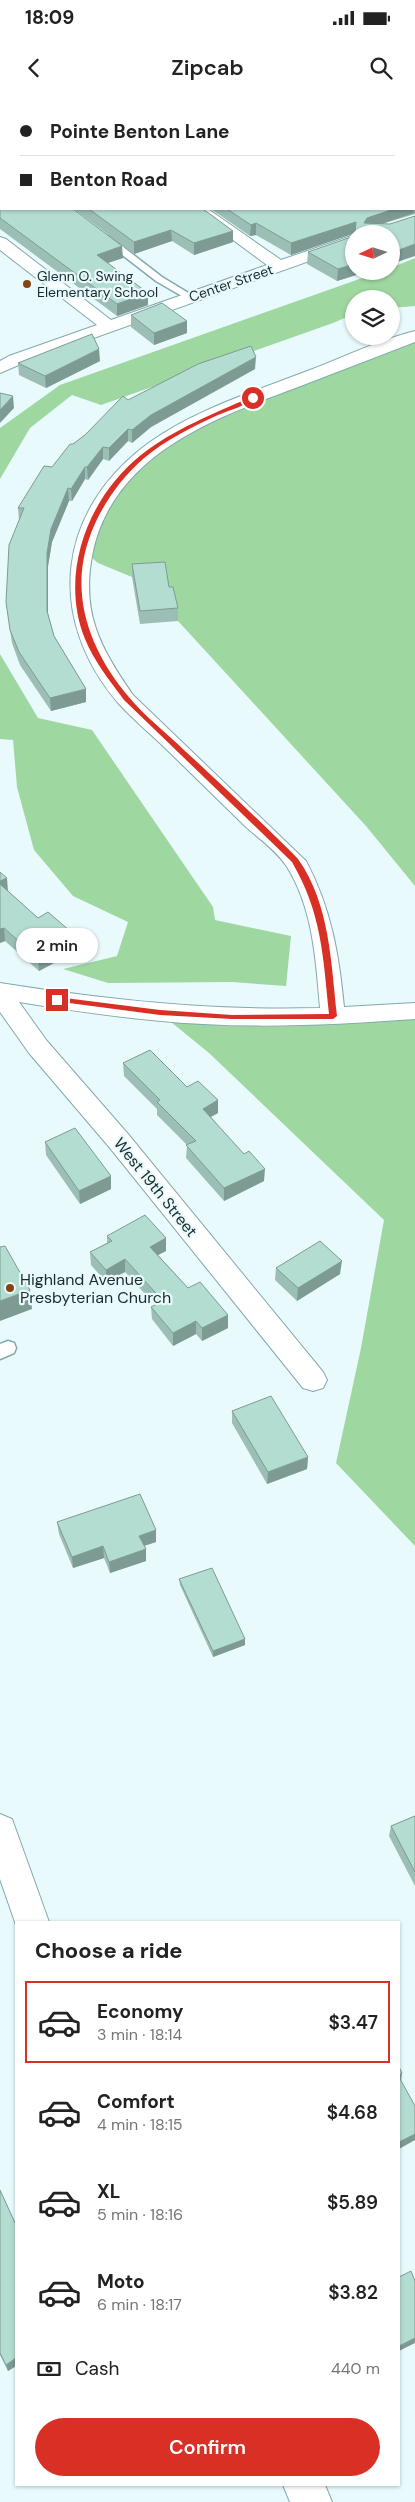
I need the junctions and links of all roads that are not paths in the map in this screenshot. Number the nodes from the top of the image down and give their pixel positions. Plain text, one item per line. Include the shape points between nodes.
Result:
1 (199, 210) edge
2 (95, 230) edge
3 (0, 242) edge
4 (345, 243) edge
5 (279, 266) junction
6 (190, 297) junction
7 (108, 326) junction
8 (415, 336) edge
9 (0, 368) edge
10 (0, 992) edge
11 (415, 1011) edge
12 (333, 1016) junction
13 (313, 1380) dead end
14 (0, 1830) edge
15 (32, 1921) edge
16 (304, 2486) edge
17 (312, 2502) edge

1 - 5 street
2 - 6 lane via 159,279
3 - 7 street
4 - 5 street, Center Street
5 - 6 street, Center Street
6 - 7 street, Center Street
7 - 9 street, Center Street
8 - 12 street via 235,405 187,427 143,456 113,489 92,522 82,550 78,577 79,604 88,639 126,699 295,860 309,885 324,931
10 - 12 street via 160,1012 232,1017
10 - 13 street, West 19th Street via 38,1047 119,1141
11 - 12 street
14 - 15 street
16 - 17 street

